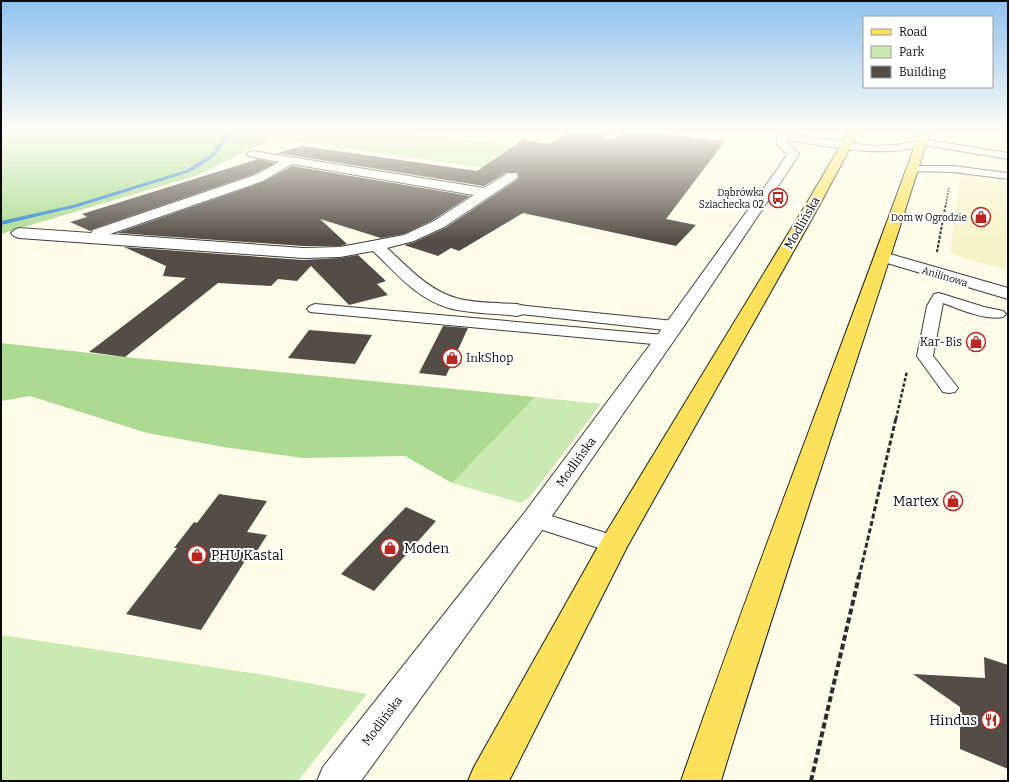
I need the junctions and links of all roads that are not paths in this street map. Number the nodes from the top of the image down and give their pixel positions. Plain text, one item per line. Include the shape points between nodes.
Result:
1 (278, 167) edge
2 (329, 167) edge
3 (784, 167) edge
4 (834, 167) edge
5 (912, 169) joint
6 (512, 176) dead end
7 (1007, 176) edge
8 (488, 193) junction
9 (19, 233) dead end
10 (89, 237) junction
11 (376, 246) junction
12 (882, 257) junction
13 (1003, 293) edge
14 (316, 308) dead end
15 (517, 310) joint
16 (1003, 317) edge
17 (669, 333) junction
18 (949, 388) dead end
19 (534, 519) junction
20 (614, 544) junction
21 (338, 781) edge
22 (488, 781) edge
23 (701, 781) edge

1 - 10 street via 259,178
2 - 8 street
3 - 17 street, Modlińska
4 - 20 main road, Modlińska
5 - 7 lane via 953,169
5 - 12 main road
6 - 8 street
8 - 11 street via 410,238
9 - 10 street
10 - 11 street via 303,253 340,252
11 - 15 street via 418,285 436,297 454,304
12 - 13 street, Anilinowa
12 - 23 main road via 744,649
13 - 16 lane via 994,311
14 - 17 lane
15 - 17 lane
16 - 18 lane via 939,297 934,306 925,356
17 - 19 street, Modlińska
19 - 20 lane
19 - 21 street, Modlińska
20 - 22 main road, Modlińska

